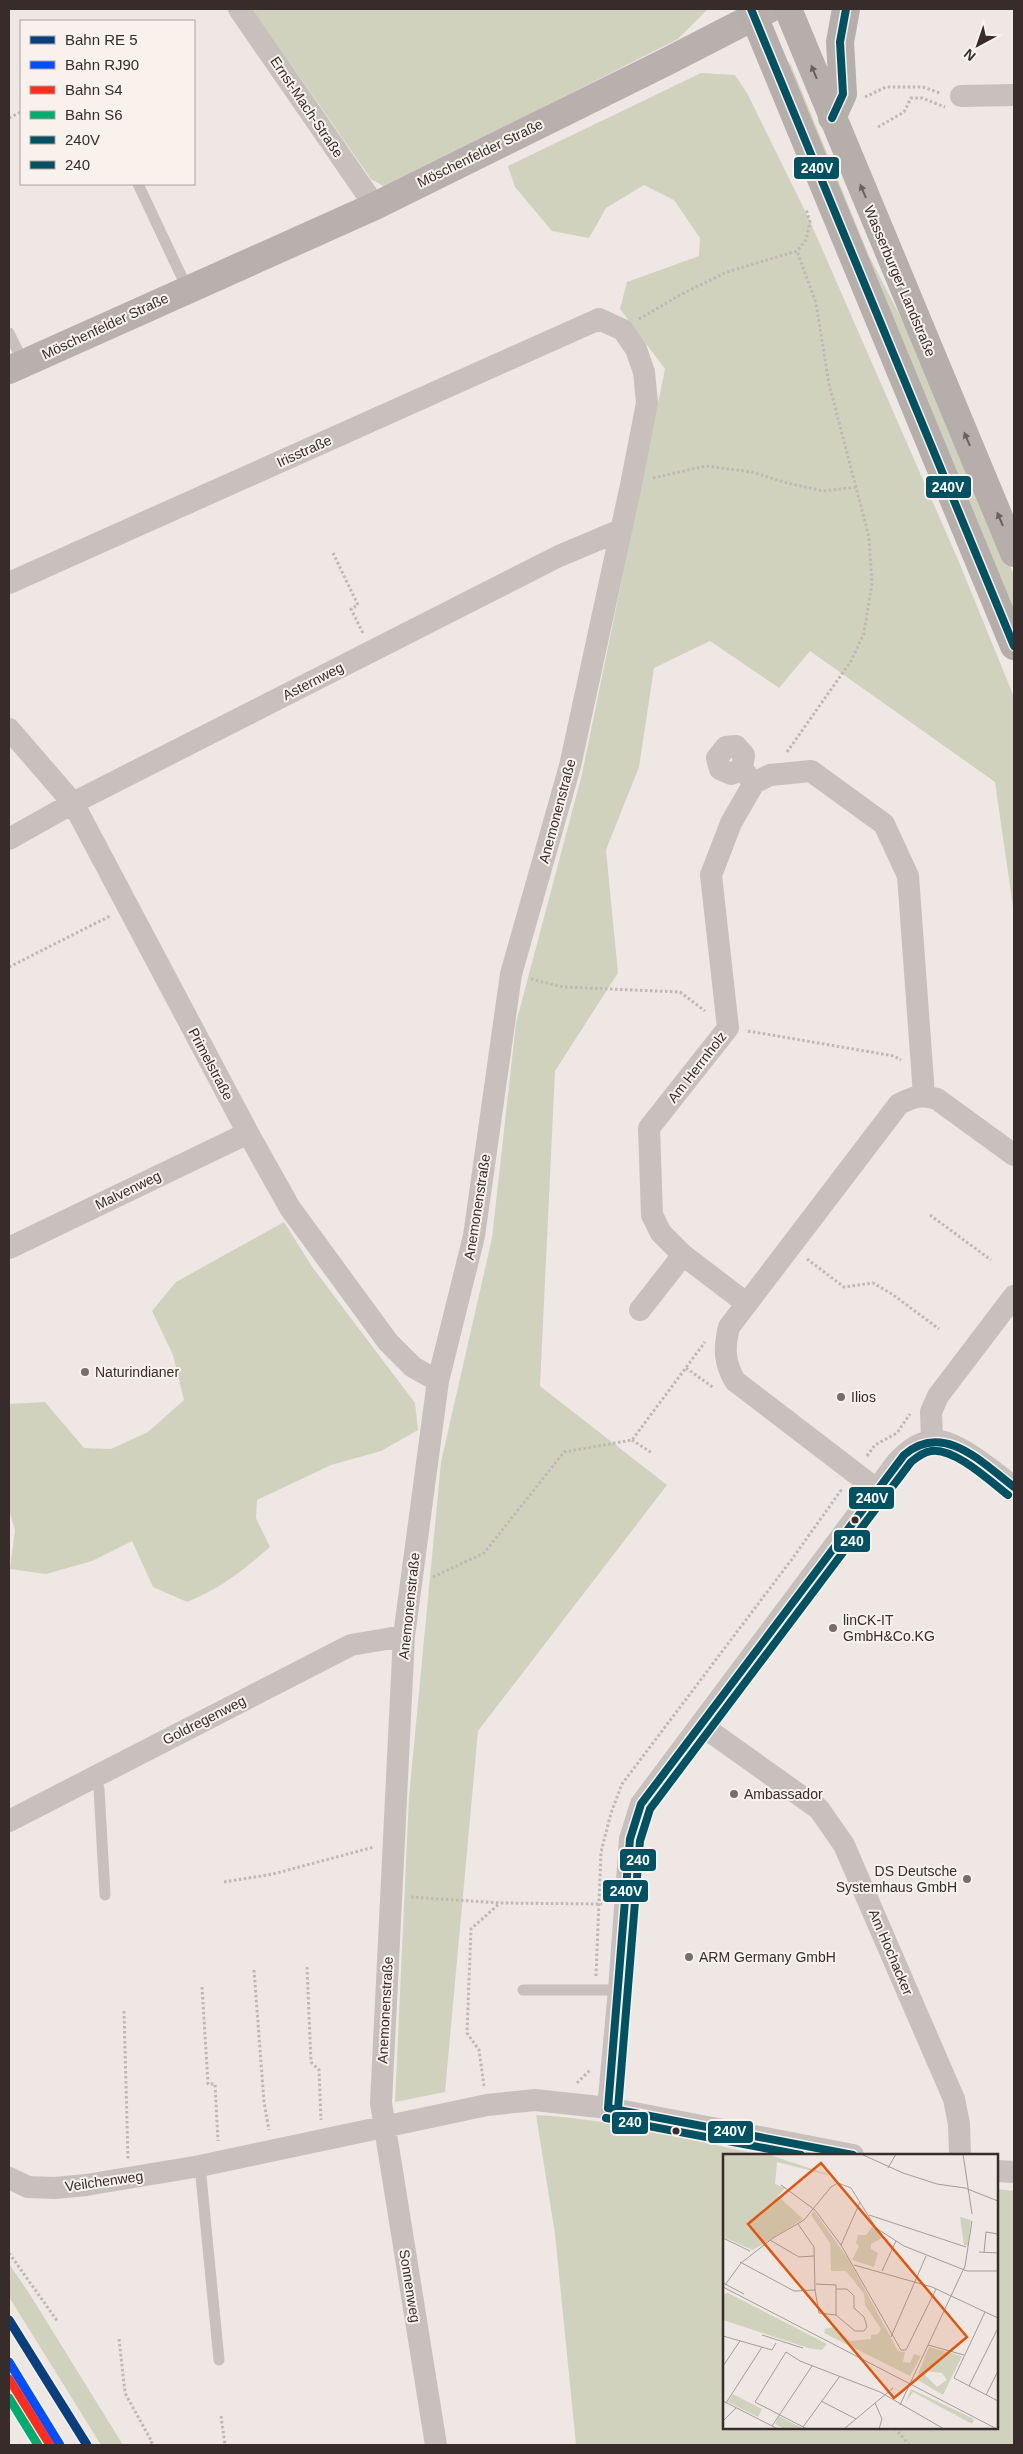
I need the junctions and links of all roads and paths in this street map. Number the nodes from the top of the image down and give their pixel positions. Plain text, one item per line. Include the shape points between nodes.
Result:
1 (239, 9) edge
2 (788, 9) edge
3 (846, 9) edge
4 (758, 11) edge
5 (1014, 95) edge
6 (865, 97) dead end
7 (954, 102) junction
8 (832, 118) junction
9 (878, 127) dead end
10 (138, 185) edge
11 (805, 203) dead end
12 (374, 206) junction
13 (797, 251) junction
14 (187, 288) junction
15 (623, 330) junction
16 (9, 332) edge
17 (16, 366) edge
18 (631, 486) junction
19 (858, 487) junction
20 (621, 530) junction
21 (1014, 553) edge
22 (333, 554) dead end
23 (9, 583) edge
24 (363, 634) dead end
25 (1014, 646) edge
26 (9, 729) edge
27 (756, 776) junction
28 (73, 803) junction
29 (9, 839) edge
30 (118, 912) dead end
31 (9, 967) edge
32 (511, 974) junction
33 (728, 1028) junction
34 (921, 1072) junction
35 (924, 1095) junction
36 (248, 1133) junction
37 (1014, 1155) edge
38 (930, 1215) dead end
39 (790, 1247) junction
40 (9, 1248) edge
41 (683, 1255) junction
42 (991, 1260) dead end
43 (1014, 1296) edge
44 (746, 1303) junction
45 (640, 1310) dead end
46 (939, 1329) dead end
47 (709, 1337) dead end
48 (438, 1381) junction
49 (632, 1440) junction
50 (932, 1440) junction
51 (652, 1453) dead end
52 (1014, 1487) edge
53 (876, 1489) junction
54 (409, 1588) junction
55 (404, 1636) junction
56 (701, 1724) junction
57 (95, 1777) junction
58 (9, 1821) edge
59 (377, 1846) dead end
60 (224, 1882) dead end
61 (105, 1895) dead end
62 (392, 1897) junction
63 (501, 1903) junction
64 (625, 1904) junction
65 (307, 1967) dead end
66 (254, 1970) dead end
67 (202, 1987) dead end
68 (523, 1990) dead end
69 (620, 1990) junction
70 (124, 2011) dead end
71 (487, 2105) junction
72 (608, 2108) junction
73 (321, 2126) dead end
74 (384, 2127) junction
75 (273, 2150) junction
76 (848, 2154) edge
77 (960, 2154) edge
78 (210, 2164) junction
79 (128, 2167) dead end
80 (998, 2171) edge
81 (1014, 2172) edge
82 (9, 2178) edge
83 (9, 2253) edge
84 (58, 2322) dead end
85 (119, 2339) dead end
86 (219, 2360) dead end
87 (221, 2416) dead end
88 (896, 2429) edge
89 (148, 2445) edge
90 (225, 2445) edge
91 (436, 2445) edge
92 (909, 2445) edge

1 - 12 street, Ernst-Mach-Straße
8 -> 2 main road, Wasserburger Landstraße
3 - 8 main road via 840,42 843,94
4 - 12 street, Möschenfelder Straße via 666,62
4 - 25 main road
5 - 7 street
6 - 7 path via 886,87 923,87 944,94
7 - 9 path via 934,105 922,98 911,98 904,112
21 -> 8 main road, Wasserburger Landstraße
10 - 14 lane
11 - 13 path via 810,222 806,240
12 - 14 street, Möschenfelder Straße
13 - 15 path via 728,272 680,295
13 - 19 path via 816,303 829,384
14 - 17 street, Möschenfelder Straße
15 - 18 street, Anemonenstraße via 636,349 644,372 647,403
15 - 23 street, Irisstraße via 599,319
16 - 17 lane, Möschenfelder Straße
18 - 19 path via 662,474 706,466 752,472 823,491
18 - 20 street, Anemonenstraße
19 - 27 path via 869,537 872,583 864,632 852,661
20 - 28 street, Asternweg via 558,556
20 - 32 street, Anemonenstraße via 570,766
22 - 24 path via 358,605 351,609
26 - 28 street, Primelstraße
27 - 33 street, Am Herrnholz via 731,823 711,875
27 - 34 street via 811,771 884,824 908,876
28 - 29 street, Asternweg
28 - 36 street, Primelstraße
30 - 31 path
32 - 33 path via 563,987 680,992
32 - 48 street, Anemonenstraße via 474,1236
33 - 34 path via 894,1056
33 - 41 street, Am Herrnholz via 650,1128 652,1215 660,1233
34 - 35 street
35 - 37 street via 937,1098
35 - 39 street via 899,1104
36 - 40 street, Malvenweg
36 - 48 street, Primelstraße via 290,1208 388,1342 414,1367
38 - 42 path
39 - 44 street
39 - 46 path via 844,1286 873,1283
41 - 44 street, Am Herrnholz
41 - 45 street
43 - 50 street via 938,1396 931,1412
44 - 53 street via 729,1327 726,1342 726,1366 735,1381
47 - 49 path
48 - 54 street, Anemonenstraße
49 - 51 path
49 - 54 path via 564,1452 484,1553
50 - 52 street via 951,1444
50 - 53 street via 913,1447
53 - 56 street
54 - 55 street, Anemonenstraße
55 - 57 street, Goldregenweg via 351,1645
55 - 62 street, Anemonenstraße
56 - 64 street via 641,1804 630,1839
56 - 77 street, Am Hochacker via 820,1809 834,1827 872,1905 954,2099
57 - 58 street, Goldregenweg
57 - 61 lane via 99,1789
59 - 60 path via 273,1874
62 - 63 path
62 - 74 street, Anemonenstraße via 381,2103
63 - 64 path
63 - 71 path via 471,1929 467,2033 479,2050
64 - 69 street
65 - 73 path via 311,2062 319,2070
66 - 75 path via 264,2102
67 - 78 path via 208,2084 215,2084
68 - 69 lane
69 - 72 street
70 - 79 path
71 - 72 street, Veilchenweg via 535,2100
71 - 74 street, Veilchenweg
72 - 76 street, Veilchenweg
74 - 75 street, Veilchenweg
74 - 91 street, Sonnenweg
75 - 78 street, Veilchenweg
78 - 82 street, Veilchenweg via 55,2188 28,2186
78 - 86 lane
80 - 81 street
83 - 84 path
85 - 89 path via 125,2393 152,2442
87 - 90 path
88 - 92 path

